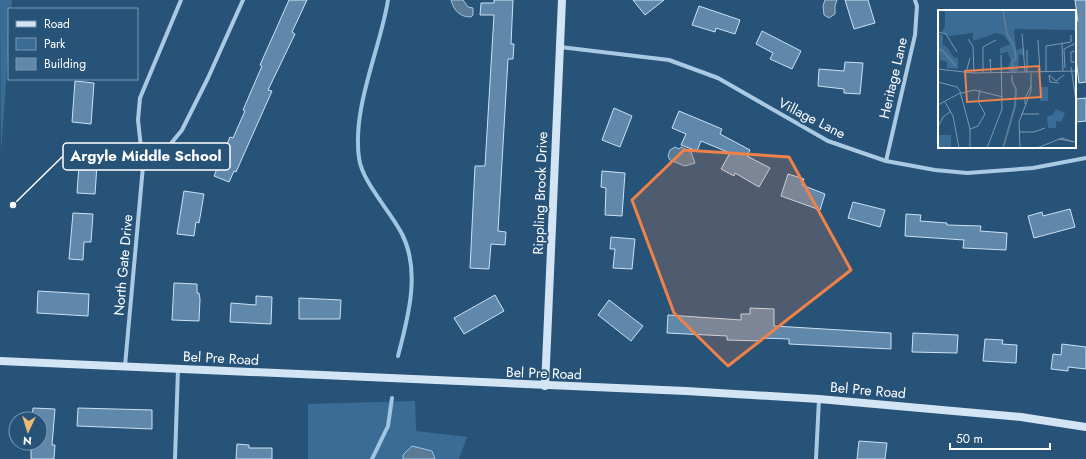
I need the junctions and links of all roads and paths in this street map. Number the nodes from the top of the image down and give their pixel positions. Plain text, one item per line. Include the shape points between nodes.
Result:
1 (181, 0) edge
2 (243, 0) edge
3 (562, 0) edge
4 (915, 0) edge
5 (559, 47) junction
6 (1086, 158) edge
7 (886, 161) junction
8 (143, 166) junction
9 (0, 361) edge
10 (125, 367) junction
11 (178, 369) junction
12 (545, 386) junction
13 (819, 399) junction
14 (1086, 427) edge
15 (175, 459) edge
16 (816, 459) edge

1 - 8 street, North Gate Drive via 140,98 138,120
2 - 8 street via 182,130 164,152
3 - 5 main road, Rippling Brook Drive
4 - 7 street, Heritage Lane via 915,35
5 - 7 street, Village Lane via 668,60 718,78 828,142
5 - 12 main road, Rippling Brook Drive
6 - 7 street, Village Lane via 1033,168 967,173
8 - 10 street, North Gate Drive
9 - 10 main road, Bel Pre Road
10 - 11 main road, Bel Pre Road
11 - 12 main road, Bel Pre Road
11 - 15 street
12 - 13 main road, Bel Pre Road
13 - 14 main road, Bel Pre Road via 1021,417
13 - 16 street

